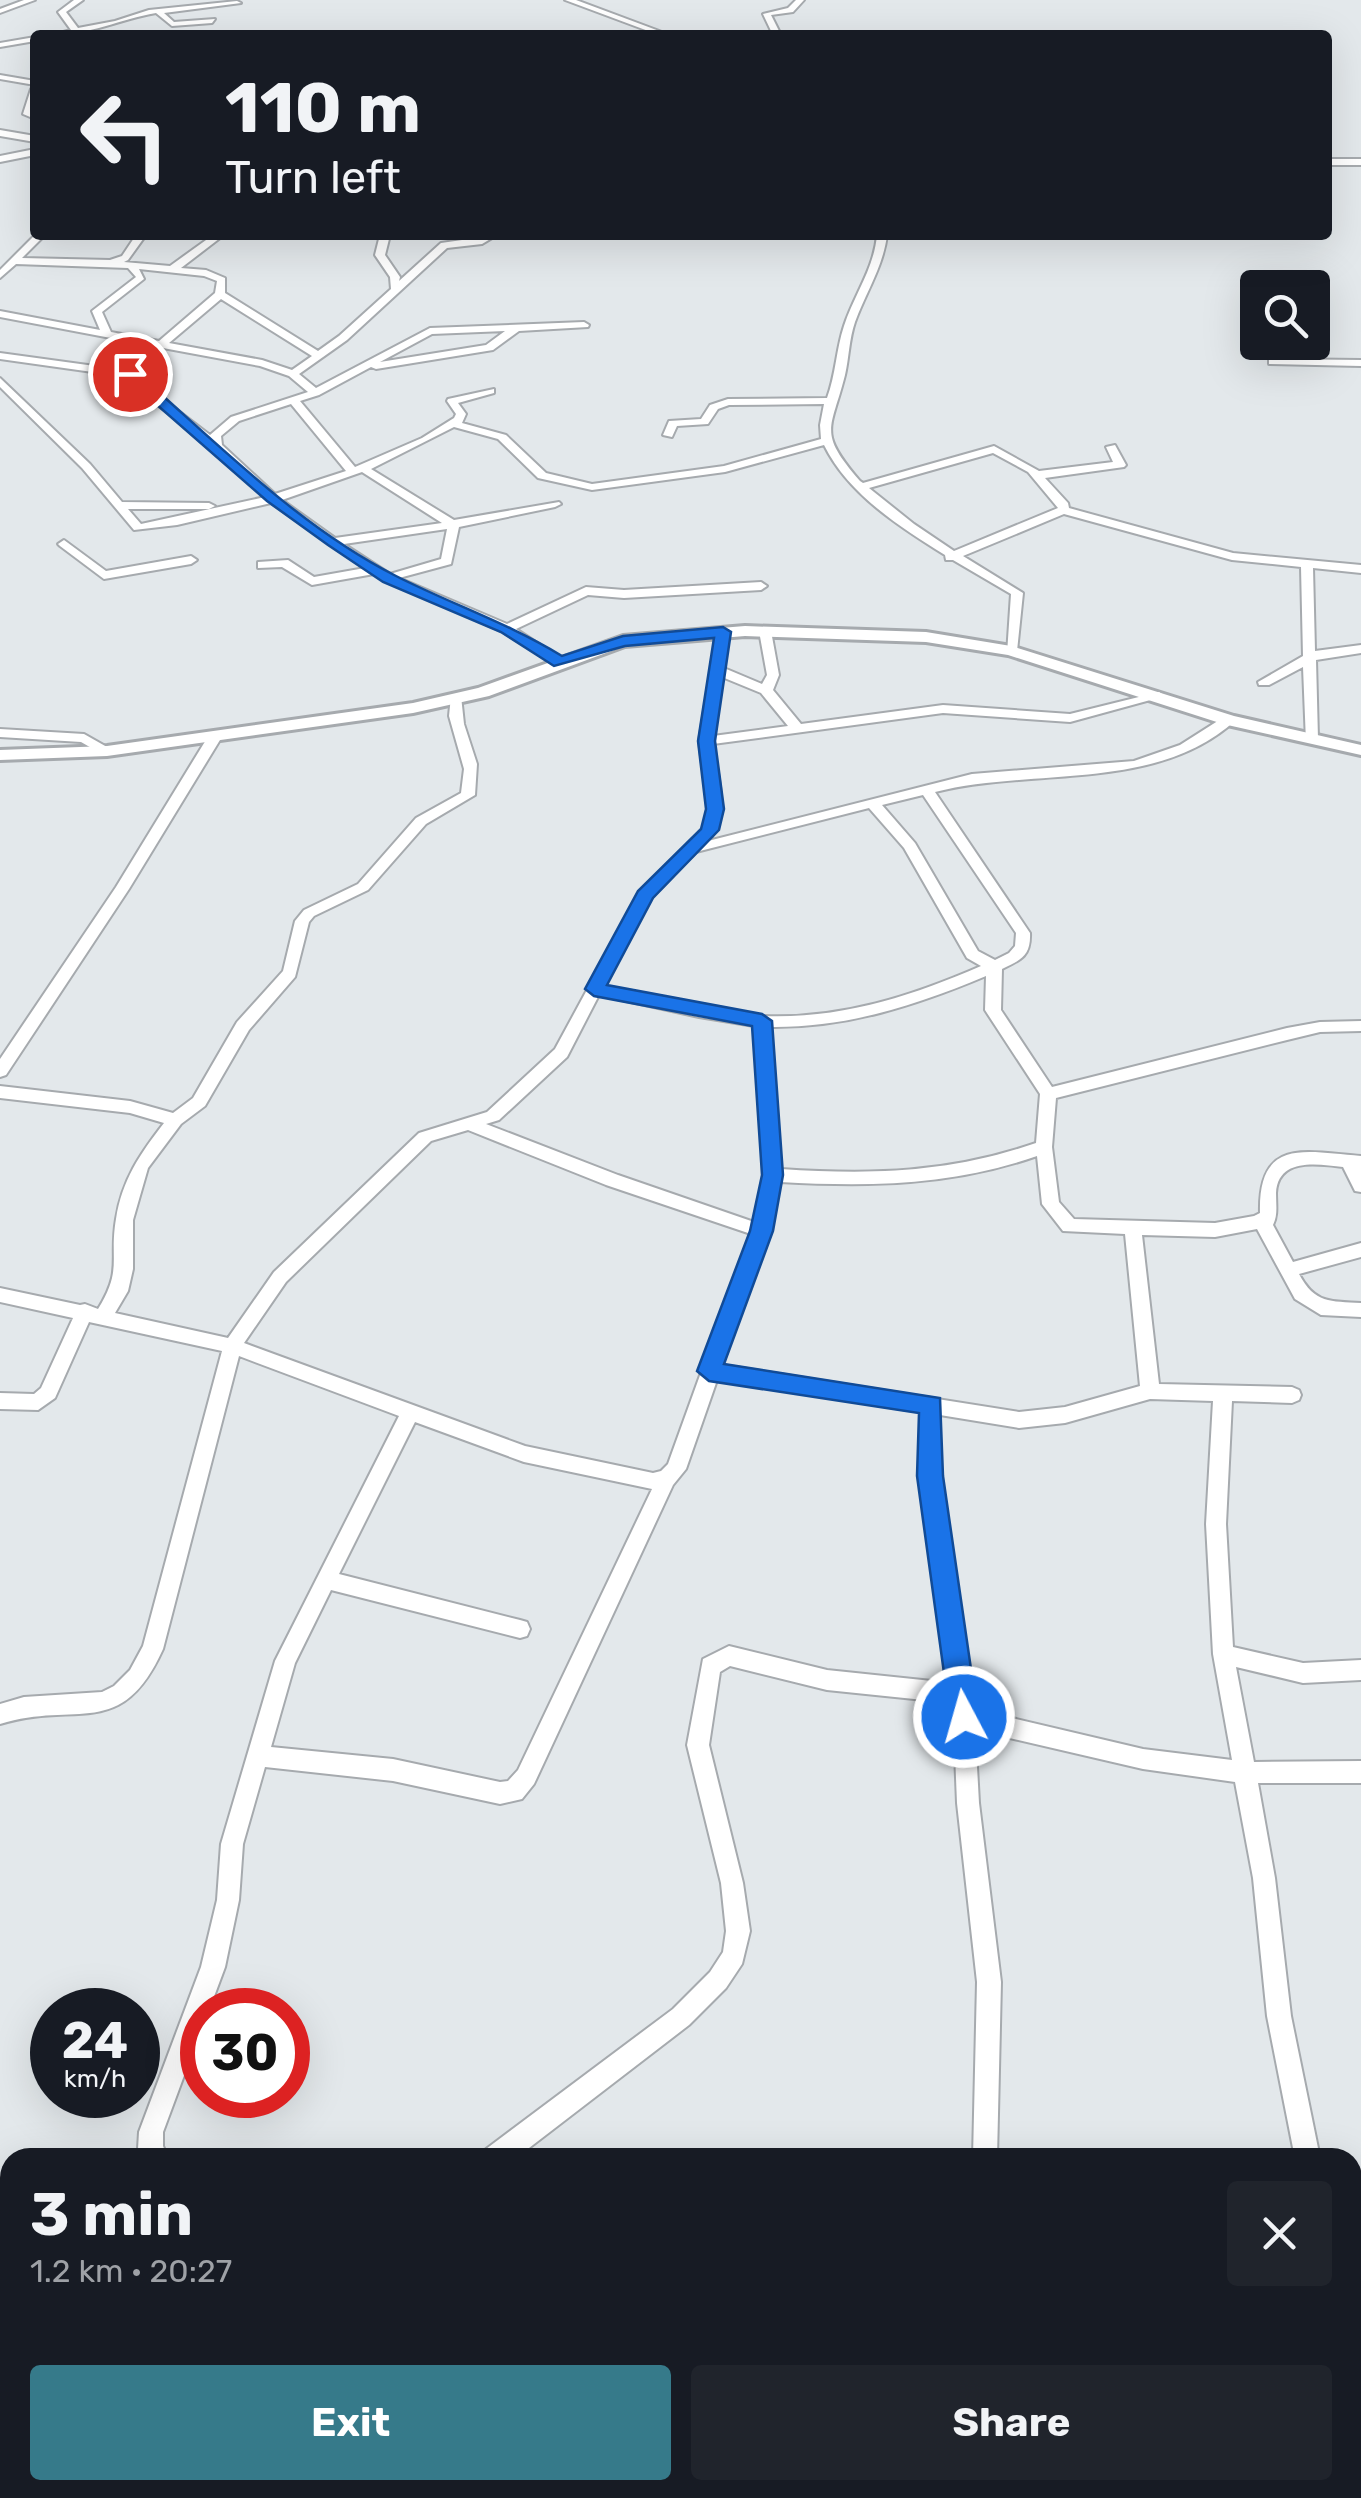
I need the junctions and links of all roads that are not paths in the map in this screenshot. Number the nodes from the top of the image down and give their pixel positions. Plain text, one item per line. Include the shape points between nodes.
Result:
1 (31, 0) edge
2 (79, 0) edge
3 (169, 0) edge
4 (568, 0) edge
5 (800, 0) edge
6 (237, 3) dead end
7 (0, 10) edge
8 (154, 11) junction
9 (212, 21) dead end
10 (75, 30) edge
11 (80, 30) edge
12 (652, 30) edge
13 (775, 30) edge
14 (30, 40) edge
15 (0, 45) edge
16 (0, 78) edge
17 (30, 84) edge
18 (30, 84) edge
19 (3, 91) dead end
20 (0, 133) edge
21 (30, 138) edge
22 (30, 153) edge
23 (0, 159) edge
24 (1332, 162) edge
25 (1361, 162) edge
26 (35, 240) edge
27 (138, 240) edge
28 (212, 240) edge
29 (383, 240) edge
30 (483, 240) edge
31 (882, 240) edge
32 (51, 260) junction
33 (14, 261) junction
34 (111, 264) junction
35 (132, 266) junction
36 (174, 269) junction
37 (0, 275) edge
38 (394, 287) junction
39 (220, 294) junction
40 (0, 314) edge
41 (584, 325) dead end
42 (516, 328) junction
43 (108, 336) junction
44 (159, 345) junction
45 (0, 356) edge
46 (318, 356) junction
47 (1273, 362) dead end
48 (1361, 363) edge
49 (360, 369) junction
50 (130, 374) junction
51 (293, 374) junction
52 (0, 381) edge
53 (490, 390) dead end
54 (316, 393) junction
55 (6, 396) edge
56 (294, 401) junction
57 (829, 401) junction
58 (454, 424) junction
59 (668, 435) dead end
60 (827, 441) junction
61 (217, 446) junction
62 (1112, 447) dead end
63 (357, 469) junction
64 (1038, 475) junction
65 (864, 486) junction
66 (272, 498) junction
67 (118, 504) junction
68 (555, 504) dead end
69 (244, 505) junction
70 (1063, 510) junction
71 (453, 525) junction
72 (333, 542) junction
73 (64, 544) dead end
74 (950, 557) junction
75 (191, 560) dead end
76 (262, 564) dead end
77 (1307, 566) junction
78 (1361, 569) edge
79 (376, 570) junction
80 (388, 578) junction
81 (761, 586) dead end
82 (507, 629) junction
83 (723, 632) junction
84 (765, 632) junction
85 (1361, 649) edge
86 (1012, 651) junction
87 (1308, 658) junction
88 (560, 662) junction
89 (719, 672) junction
90 (1264, 682) dead end
91 (766, 690) junction
92 (1159, 696) junction
93 (456, 699) junction
94 (1229, 720) junction
95 (798, 729) junction
96 (0, 733) edge
97 (216, 735) junction
98 (1311, 738) junction
99 (706, 741) junction
100 (107, 750) junction
101 (1361, 750) edge
102 (0, 755) edge
103 (926, 788) junction
104 (872, 802) junction
105 (696, 848) junction
106 (994, 966) junction
107 (594, 989) junction
108 (762, 1021) junction
109 (1361, 1026) edge
110 (0, 1071) edge
111 (0, 1092) edge
112 (1048, 1094) junction
113 (175, 1120) junction
114 (472, 1124) junction
115 (1044, 1147) junction
116 (1355, 1162) edge
117 (772, 1175) junction
118 (1361, 1186) edge
119 (1261, 1219) junction
120 (762, 1231) junction
121 (1133, 1231) junction
122 (1361, 1250) edge
123 (1290, 1270) junction
124 (0, 1295) edge
125 (1361, 1310) edge
126 (95, 1313) junction
127 (232, 1346) junction
128 (709, 1371) junction
129 (1150, 1391) junction
130 (1223, 1394) junction
131 (1292, 1396) dead end
132 (0, 1401) edge
133 (931, 1405) junction
134 (410, 1412) junction
135 (666, 1479) junction
136 (324, 1579) junction
137 (520, 1629) dead end
138 (1222, 1654) junction
139 (1361, 1670) edge
140 (963, 1706) junction
141 (0, 1714) edge
142 (260, 1756) junction
143 (1361, 1772) edge
144 (1248, 1773) junction
145 (150, 2148) edge
146 (508, 2148) edge
147 (985, 2148) edge
148 (1306, 2148) edge

1 - 7 street
2 - 10 street via 62,12
3 - 8 street
4 - 12 street
5 - 13 street via 790,10 767,14
6 - 8 street
8 - 9 street via 172,24
8 - 11 street
14 - 15 street
16 - 17 street
18 - 19 street
20 - 21 street
22 - 23 street
24 - 25 street
26 - 33 street
27 - 34 street
28 - 36 street
29 - 38 street via 380,256
30 - 38 street via 444,244
31 - 57 street
32 - 33 street
32 - 34 street
32 - 37 street
33 - 37 street
34 - 35 street
35 - 36 street
35 - 43 street via 141,277 97,311
36 - 39 street via 216,274
38 - 46 street
39 - 44 street
39 - 46 street
40 - 43 street
41 - 42 street
42 - 49 street via 476,351
42 - 49 street via 430,331
43 - 44 street
44 - 50 street
44 - 51 street
45 - 50 street
46 - 51 street
47 - 48 street
49 - 54 street
50 - 61 street
51 - 54 street
52 - 55 street
53 - 58 street via 452,401 462,417
54 - 56 street
55 - 67 street via 86,466
56 - 61 street via 220,427
56 - 63 street
57 - 59 street via 728,402 714,407 704,422 673,423
57 - 60 street
58 - 60 street via 502,437 542,476 592,487 725,469
58 - 63 street
60 - 65 street via 836,460
61 - 66 street
62 - 64 street via 1120,465
63 - 66 street
63 - 71 street
64 - 65 street via 1001,450 984,450
64 - 70 street
65 - 74 street
66 - 69 street
66 - 72 street
67 - 69 street
67 - 69 street via 138,528
68 - 71 street
70 - 74 street
70 - 77 street via 1164,540
71 - 72 street
71 - 80 street via 447,561
72 - 79 street
73 - 75 street via 104,575
74 - 86 street via 1017,593
76 - 79 street via 284,563 312,581
77 - 78 street
77 - 87 street
79 - 80 street
80 - 82 street
81 - 82 street via 586,591
82 - 88 street
83 - 84 street
83 - 88 street via 623,641
83 - 89 street
84 - 86 street via 926,637
84 - 91 street via 773,675
85 - 87 street
86 - 92 street
87 - 90 street
87 - 98 street
88 - 93 street
89 - 91 street
89 - 99 street
91 - 95 street
92 - 94 street
92 - 95 street via 1070,718 943,708
93 - 97 street
93 - 113 street via 472,767 468,795 421,821 363,886 310,912 290,973 243,1026 199,1102
94 - 98 street
94 - 103 street via 1186,748 1136,765 1032,770
95 - 99 street
96 - 100 street via 84,738
97 - 100 street
97 - 110 street
98 - 101 street
99 - 105 street via 715,809
100 - 102 street
103 - 104 street
103 - 106 street via 1023,934 1023,947
104 - 105 street
104 - 106 street via 910,846 972,954
105 - 107 street via 645,895
106 - 108 street via 876,1012
106 - 112 street via 993,1010
107 - 108 street
107 - 114 street via 561,1053 511,1104
108 - 117 street
109 - 112 street via 1287,1034
111 - 113 street via 112,1104
112 - 115 street
113 - 126 street via 140,1166 124,1220 124,1269
114 - 120 street
114 - 127 street via 440,1130 414,1146 290,1266
115 - 117 street via 985,1166 883,1182
115 - 121 street via 1058,1218 1069,1226
116 - 118 street
116 - 119 street via 1300,1158 1280,1168 1269,1182 1268,1220
117 - 120 street
119 - 121 street via 1215,1230
119 - 123 street
120 - 128 street
121 - 129 street
122 - 123 street
123 - 125 street via 1310,1304
124 - 126 street
126 - 127 street
126 - 132 street via 48,1393 38,1402
127 - 134 street
127 - 141 street via 142,1672 112,1699
128 - 133 street
128 - 135 street via 676,1469
129 - 130 street
129 - 133 street via 1065,1415 1019,1420
130 - 131 street
130 - 138 street via 1216,1524
133 - 140 street via 930,1476
134 - 135 street via 524,1454 653,1482
134 - 136 street
135 - 142 street via 514,1791
136 - 137 street
136 - 142 street via 285,1661
138 - 139 street via 1303,1673
138 - 144 street
140 - 144 street via 1143,1760
140 - 146 street via 729,1656 710,1666 698,1744 732,1883 734,1956 680,2017
140 - 147 street via 988,1982
142 - 145 street via 232,1844 214,1966
143 - 144 street
144 - 148 street via 1279,2016

